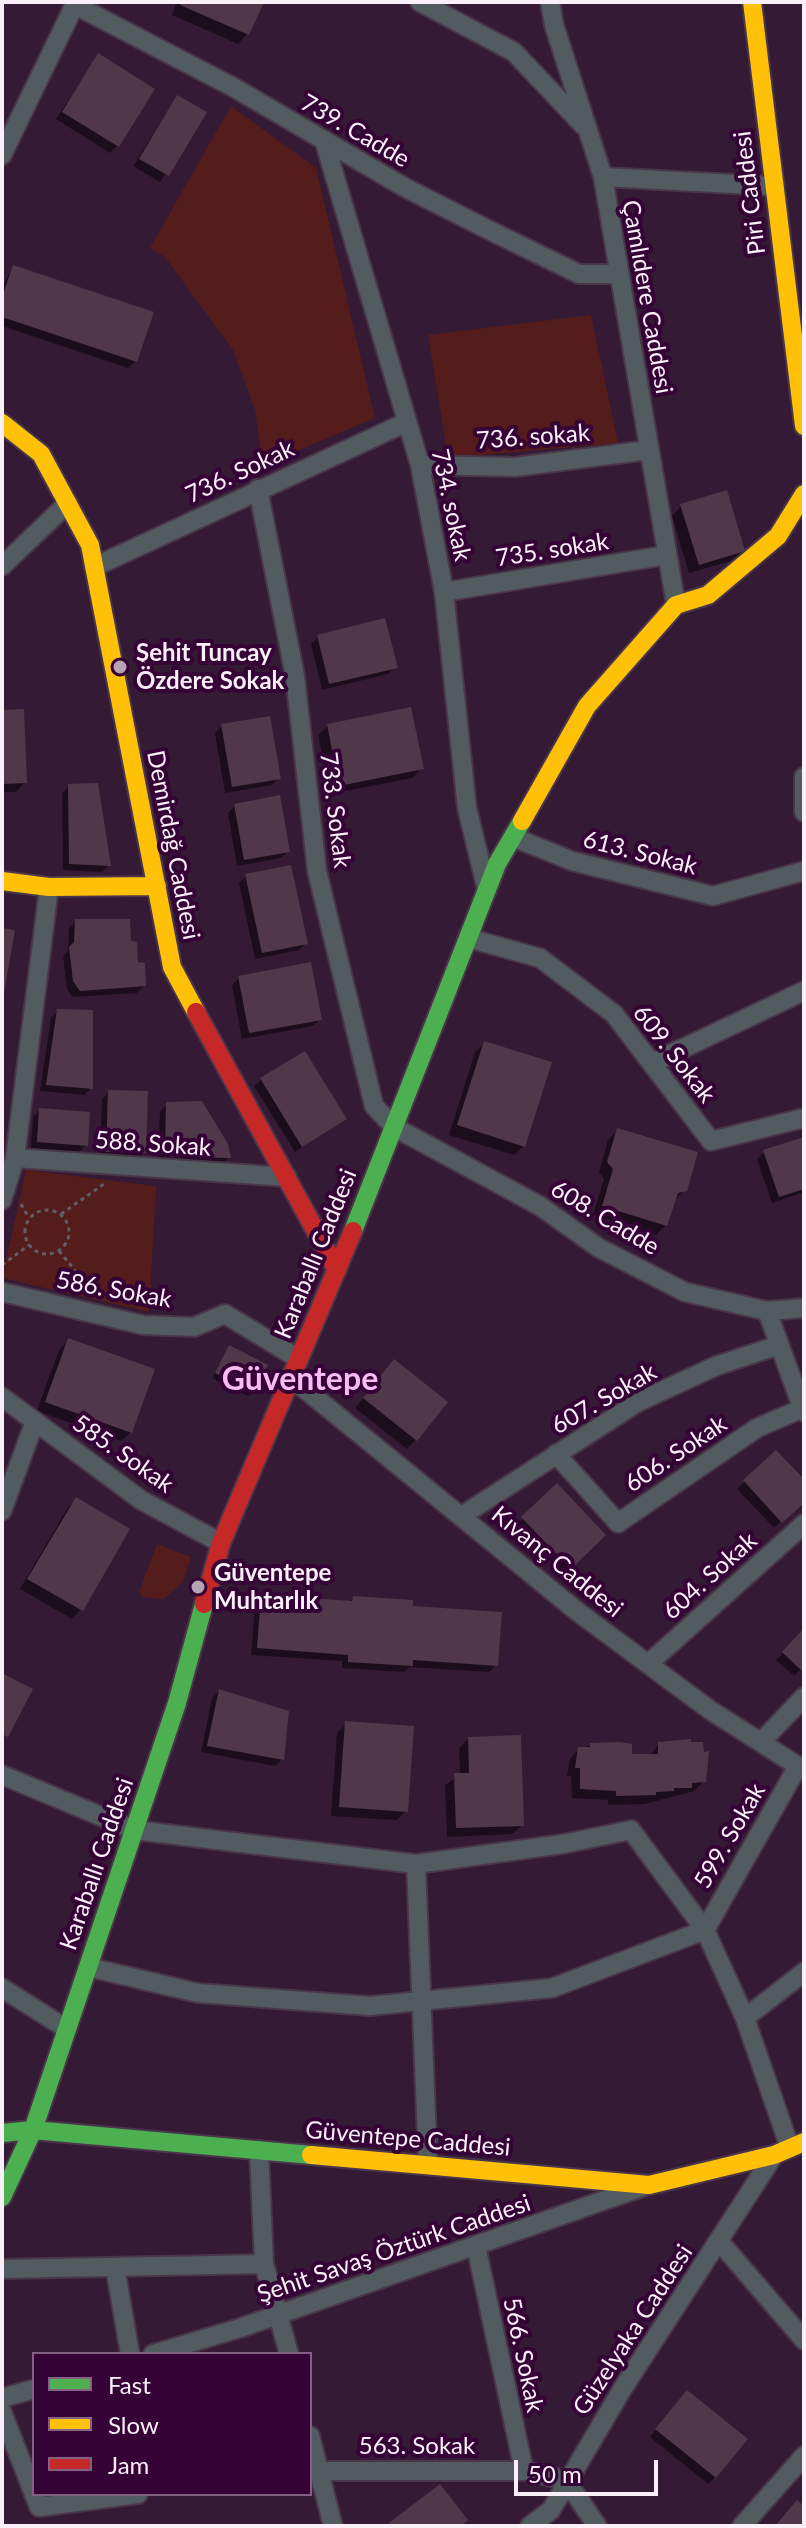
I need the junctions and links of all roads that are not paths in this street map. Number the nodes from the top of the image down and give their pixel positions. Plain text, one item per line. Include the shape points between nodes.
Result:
1 (420, 2) edge
2 (550, 2) edge
3 (752, 2) edge
4 (75, 4) edge
5 (587, 130) junction
6 (324, 140) junction
7 (2, 155) edge
8 (603, 177) junction
9 (772, 186) junction
10 (619, 274) junction
11 (796, 304) edge
12 (407, 422) junction
13 (2, 423) edge
14 (804, 426) edge
15 (11, 438) edge
16 (649, 450) junction
17 (420, 465) junction
18 (258, 489) junction
19 (804, 494) edge
20 (68, 503) junction
21 (667, 555) junction
22 (2, 566) edge
23 (94, 567) junction
24 (444, 592) junction
25 (676, 605) junction
26 (804, 777) edge
27 (804, 812) edge
28 (513, 837) junction
29 (804, 871) edge
30 (2, 881) edge
31 (157, 886) junction
32 (49, 887) junction
33 (487, 890) junction
34 (468, 938) junction
35 (804, 991) edge
36 (652, 1063) junction
37 (804, 1118) edge
38 (394, 1127) junction
39 (15, 1158) junction
40 (287, 1177) junction
41 (2, 1200) edge
42 (337, 1270) junction
43 (2, 1292) edge
44 (804, 1308) edge
45 (767, 1311) junction
46 (779, 1345) junction
47 (299, 1359) junction
48 (290, 1377) junction
49 (2, 1397) edge
50 (803, 1410) edge
51 (35, 1421) junction
52 (556, 1454) junction
53 (2, 1511) edge
54 (463, 1515) junction
55 (804, 1524) edge
56 (221, 1543) junction
57 (648, 1664) junction
58 (804, 1697) edge
59 (761, 1742) junction
60 (801, 1768) edge
61 (2, 1775) edge
62 (134, 1830) junction
63 (416, 1864) junction
64 (705, 1930) junction
65 (88, 1967) junction
66 (804, 1972) edge
67 (2, 1988) edge
68 (422, 2001) junction
69 (745, 2018) junction
70 (67, 2029) junction
71 (33, 2130) junction
72 (4, 2132) edge
73 (790, 2148) edge
74 (259, 2150) junction
75 (428, 2165) junction
76 (649, 2185) junction
77 (2, 2197) edge
78 (719, 2241) junction
79 (476, 2246) junction
80 (264, 2264) junction
81 (115, 2267) junction
82 (2, 2269) edge
83 (279, 2315) junction
84 (804, 2340) edge
85 (130, 2352) edge
86 (159, 2352) edge
87 (288, 2352) edge
88 (32, 2390) edge
89 (2, 2398) edge
90 (2, 2412) edge
91 (800, 2466) edge
92 (314, 2471) edge
93 (524, 2471) junction
94 (566, 2480) junction
95 (32, 2489) edge
96 (35, 2496) edge
97 (123, 2496) edge
98 (333, 2526) edge
99 (530, 2526) edge
100 (597, 2526) edge
101 (742, 2526) edge

1 - 5 street via 514,52
2 - 5 street, Çamlıdere Caddesi
3 - 9 street, Piri Caddesi
4 - 6 street, 739. Cadde
4 - 7 street
5 - 8 street, Çamlıdere Caddesi
6 - 10 street, 739. Cadde via 404,187 579,274
6 - 12 street, 734. sokak
8 - 9 street
8 - 10 street, Çamlıdere Caddesi
9 - 11 street, Piri Caddesi
10 - 16 street, Çamlıdere Caddesi
11 - 14 street, Piri Caddesi
12 - 17 street, 734. sokak
12 - 18 street, 736. Sokak
13 - 15 street, Demirdağ Caddesi
15 - 20 street, Demirdağ Caddesi via 41,454
16 - 17 street, 736. sokak via 515,467
16 - 21 street, Çamlıdere Caddesi
17 - 24 street, 734. sokak
18 - 23 street, 736. Sokak
18 - 38 street, 733. Sokak via 295,676 317,871 374,1106
19 - 25 street, Karaballı Caddesi via 778,536 708,595
20 - 22 street
20 - 23 street, Demirdağ Caddesi via 90,545
21 - 24 street, 735. sokak
21 - 25 street, Çamlıdere Caddesi
23 - 31 street, Demirdağ Caddesi
24 - 33 street, 734. sokak via 467,808
25 - 28 street, Karaballı Caddesi via 587,706
26 - 27 street
28 - 29 street, 613. Sokak via 572,861 713,896
28 - 33 street, Karaballı Caddesi
30 - 32 street
31 - 32 street
31 - 40 street, Demirdağ Caddesi via 172,967
32 - 39 street
33 - 34 street, Karaballı Caddesi
34 - 36 street, 609. Sokak via 540,958 614,1014
34 - 38 street, Karaballı Caddesi
35 - 36 street
36 - 37 street, 609. Sokak via 711,1141
38 - 42 street, Karaballı Caddesi
38 - 45 street, 608. Cadde via 540,1206 599,1248 685,1292
39 - 40 street, 588. Sokak
39 - 41 street
40 - 42 street, Demirdağ Caddesi
42 - 47 street, Karaballı Caddesi
43 - 47 street, 586. Sokak via 143,1325 194,1327 225,1314
44 - 45 street, 608. Cadde
45 - 46 street
46 - 50 street
46 - 52 street, 607. Sokak via 716,1366 638,1402
47 - 48 street, Karaballı Caddesi
48 - 54 street, Kıvanç Caddesi
48 - 56 street, Karaballı Caddesi
49 - 51 street, 585. Sokak
50 - 52 street, 606. Sokak via 757,1428 618,1523
51 - 53 street
51 - 56 street, 585. Sokak via 141,1500
52 - 54 street, 607. Sokak
54 - 57 street, Kıvanç Caddesi
55 - 57 street, 604. Sokak
56 - 62 street, Karaballı Caddesi via 177,1703
57 - 59 street, Kıvanç Caddesi
58 - 59 street
59 - 60 street, Kıvanç Caddesi
60 - 64 street, 599. Sokak
61 - 62 street
62 - 63 street
62 - 65 street, Karaballı Caddesi
63 - 64 street via 631,1830
63 - 68 street
64 - 68 street via 552,1988
64 - 69 street
65 - 68 street via 198,1993 370,2006
65 - 70 street, Karaballı Caddesi
66 - 69 street
67 - 70 street
68 - 75 street
69 - 73 street
70 - 71 street, Karaballı Caddesi
71 - 72 street, Güventepe Caddesi
71 - 74 street, Güventepe Caddesi
71 - 77 street, Karaballı Caddesi
73 - 76 street, Güventepe Caddesi
73 - 78 street, Güzelyaka Caddesi
74 - 75 street, Güventepe Caddesi
74 - 80 street
75 - 76 street, Güventepe Caddesi
76 - 79 street, Şehit Savaş Öztürk Caddesi
78 - 84 street
78 - 94 street, Güzelyaka Caddesi
79 - 83 street, Şehit Savaş Öztürk Caddesi
79 - 93 street, 566. Sokak
80 - 81 street
80 - 83 street
81 - 82 street
81 - 85 street
83 - 86 street, Şehit Savaş Öztürk Caddesi
83 - 87 street
88 - 89 street
90 - 95 street
91 - 101 street
92 - 93 street, 563. Sokak
92 - 98 street
93 - 94 street
94 - 99 street, Güzelyaka Caddesi via 551,2510
94 - 100 street
96 - 97 street via 39,2507

